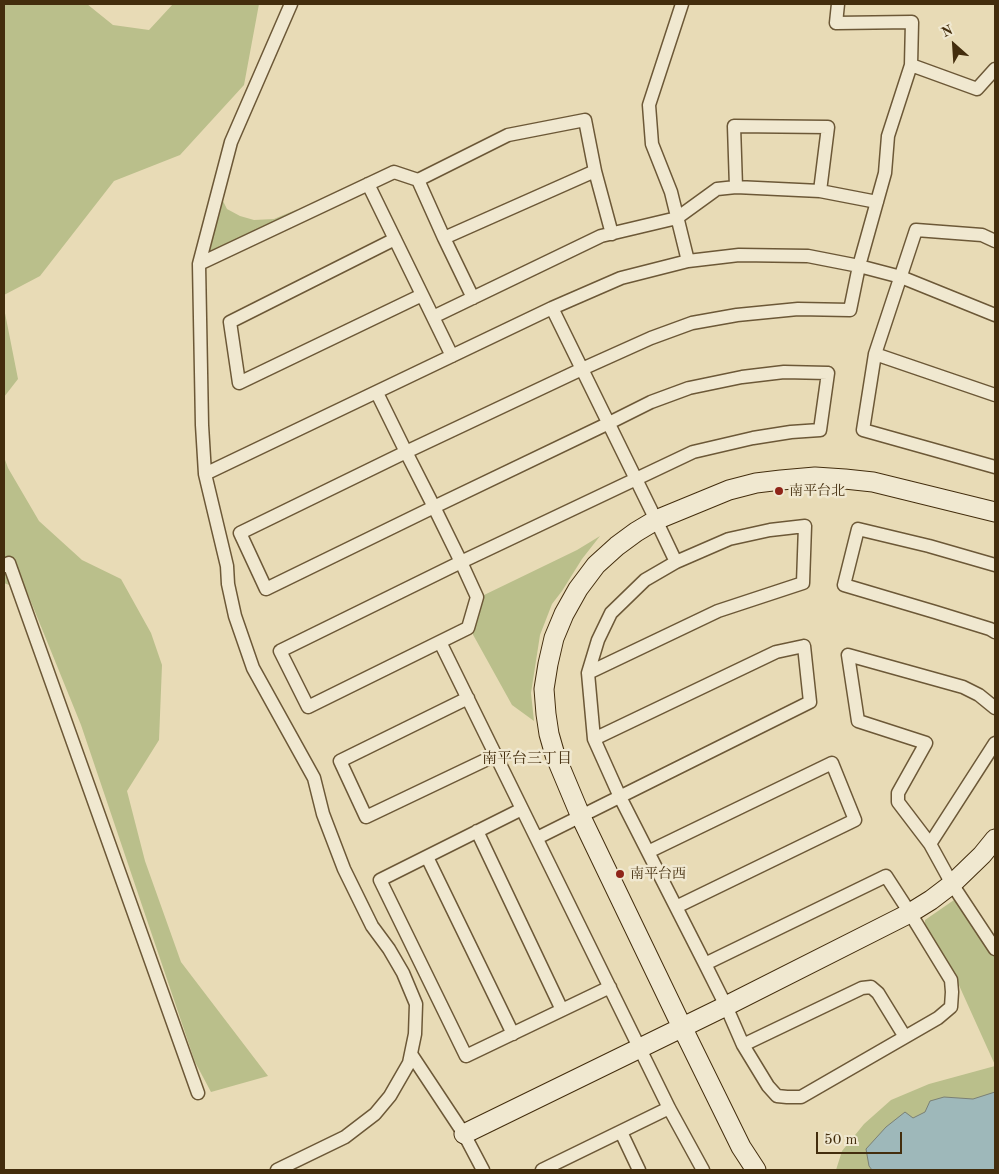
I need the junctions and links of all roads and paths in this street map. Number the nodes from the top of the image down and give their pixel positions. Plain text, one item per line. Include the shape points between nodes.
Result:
1 (291, 4) edge
2 (682, 4) edge
3 (838, 4) edge
4 (911, 65) junction
5 (995, 69) edge
6 (595, 171) junction
7 (418, 180) junction
8 (368, 184) junction
9 (736, 187) junction
10 (820, 191) junction
11 (877, 202) junction
12 (677, 218) junction
13 (612, 234) junction
14 (444, 238) junction
15 (395, 239) junction
16 (995, 241) edge
17 (688, 260) junction
18 (199, 264) junction
19 (859, 266) junction
20 (901, 277) junction
21 (422, 295) junction
22 (473, 298) junction
23 (552, 308) junction
24 (995, 315) edge
25 (433, 317) junction
26 (876, 354) junction
27 (452, 356) junction
28 (582, 369) junction
29 (377, 392) junction
30 (995, 395) edge
31 (609, 423) junction
32 (406, 452) junction
33 (995, 467) edge
34 (205, 474) junction
35 (636, 480) junction
36 (434, 507) junction
37 (995, 512) edge
38 (656, 520) junction
39 (461, 562) junction
40 (676, 562) junction
41 (995, 565) edge
42 (4, 566) edge
43 (995, 632) edge
44 (440, 642) junction
45 (588, 674) junction
46 (468, 698) junction
47 (995, 708) edge
48 (594, 740) junction
49 (995, 743) edge
50 (496, 755) junction
51 (620, 797) junction
52 (522, 808) junction
53 (581, 816) junction
54 (477, 831) junction
55 (537, 838) junction
56 (995, 839) edge
57 (930, 844) junction
58 (648, 852) junction
59 (427, 856) junction
60 (952, 884) junction
61 (676, 907) junction
62 (910, 913) junction
63 (995, 949) edge
64 (705, 964) junction
65 (610, 987) junction
66 (726, 1006) junction
67 (562, 1010) junction
68 (682, 1027) junction
69 (513, 1034) junction
70 (905, 1037) junction
71 (743, 1044) junction
72 (640, 1048) junction
73 (411, 1054) junction
74 (198, 1094) dead end
75 (669, 1108) junction
76 (621, 1132) junction
77 (464, 1134) junction
78 (283, 1169) edge
79 (483, 1170) edge
80 (542, 1170) edge
81 (639, 1170) edge
82 (702, 1170) edge
83 (756, 1170) edge

1 - 18 street via 231,142
2 - 12 street via 649,105 652,144 671,192
3 - 4 street via 836,23 912,22
4 - 5 street via 976,89
4 - 11 street via 888,136 885,173
6 - 7 street via 585,120 508,135
6 - 13 street
6 - 14 street
7 - 8 street via 394,172
7 - 14 street
8 - 15 street
8 - 18 street
9 - 10 street
9 - 10 street via 734,126 828,127
9 - 12 street via 718,189
10 - 11 street
11 - 19 street
12 - 13 street
12 - 17 street
13 - 22 street via 601,236
14 - 22 street
15 - 21 street
15 - 21 street via 230,322 239,382
16 - 20 street via 982,235 916,230
17 - 19 street via 808,256
17 - 23 street via 621,278
18 - 34 street
19 - 20 street
19 - 28 street via 850,310 798,309 692,323
20 - 24 street
20 - 26 street
21 - 25 street
22 - 25 street
23 - 27 street
23 - 28 street
25 - 27 street
26 - 30 street
26 - 33 street via 863,430
27 - 29 street
28 - 31 street
28 - 32 street
29 - 32 street
29 - 34 street
31 - 35 street
31 - 35 street via 689,388 784,372 828,372 820,430 781,433 693,452
31 - 36 street
32 - 36 street
32 - 36 street via 240,534 266,589
34 - 73 street via 227,566 235,616 253,668 314,778 323,814 344,869 372,926 404,973 416,1004
35 - 38 street
35 - 39 street
36 - 39 street
37 - 38 street via 874,482 815,477 756,483 729,490
38 - 40 street
38 - 53 street via 617,546 596,565 578,589 554,638 544,689 549,734
39 - 44 street via 476,597 468,628
39 - 44 street via 280,651 308,707
40 - 45 street via 646,580 611,613 598,640
40 - 45 street via 730,539 805,526 803,583 718,611
41 - 43 street via 858,529 844,585
42 - 74 street via 9,563
44 - 46 street
45 - 48 street
46 - 50 street
46 - 50 street via 340,761 366,817
47 - 57 street via 963,687 848,655 858,721 926,743 898,793 898,802
48 - 51 street
48 - 51 street via 776,652 804,646 810,702
49 - 57 street
50 - 52 street
51 - 53 street
51 - 58 street
52 - 54 street
52 - 55 street
53 - 55 street
53 - 68 street
54 - 59 street
54 - 67 street
55 - 65 street
56 - 60 street
57 - 60 street
58 - 61 street
58 - 61 street via 832,763 855,820
59 - 69 street
59 - 69 street via 380,880 384,889 466,1056
60 - 62 street
60 - 63 street
61 - 64 street
62 - 64 street via 886,876
62 - 66 street
62 - 70 street via 951,980 952,992 951,1007
64 - 66 street
65 - 67 street
65 - 72 street
66 - 68 street
66 - 71 street
67 - 69 street
68 - 72 street
68 - 83 street via 741,1148
70 - 71 street via 871,987 862,988
70 - 71 street via 801,1097 777,1096
72 - 75 street
72 - 77 street
73 - 77 street
73 - 78 street via 390,1096 375,1114 345,1137
75 - 76 street
75 - 82 street
76 - 80 street
76 - 81 street
77 - 79 street

